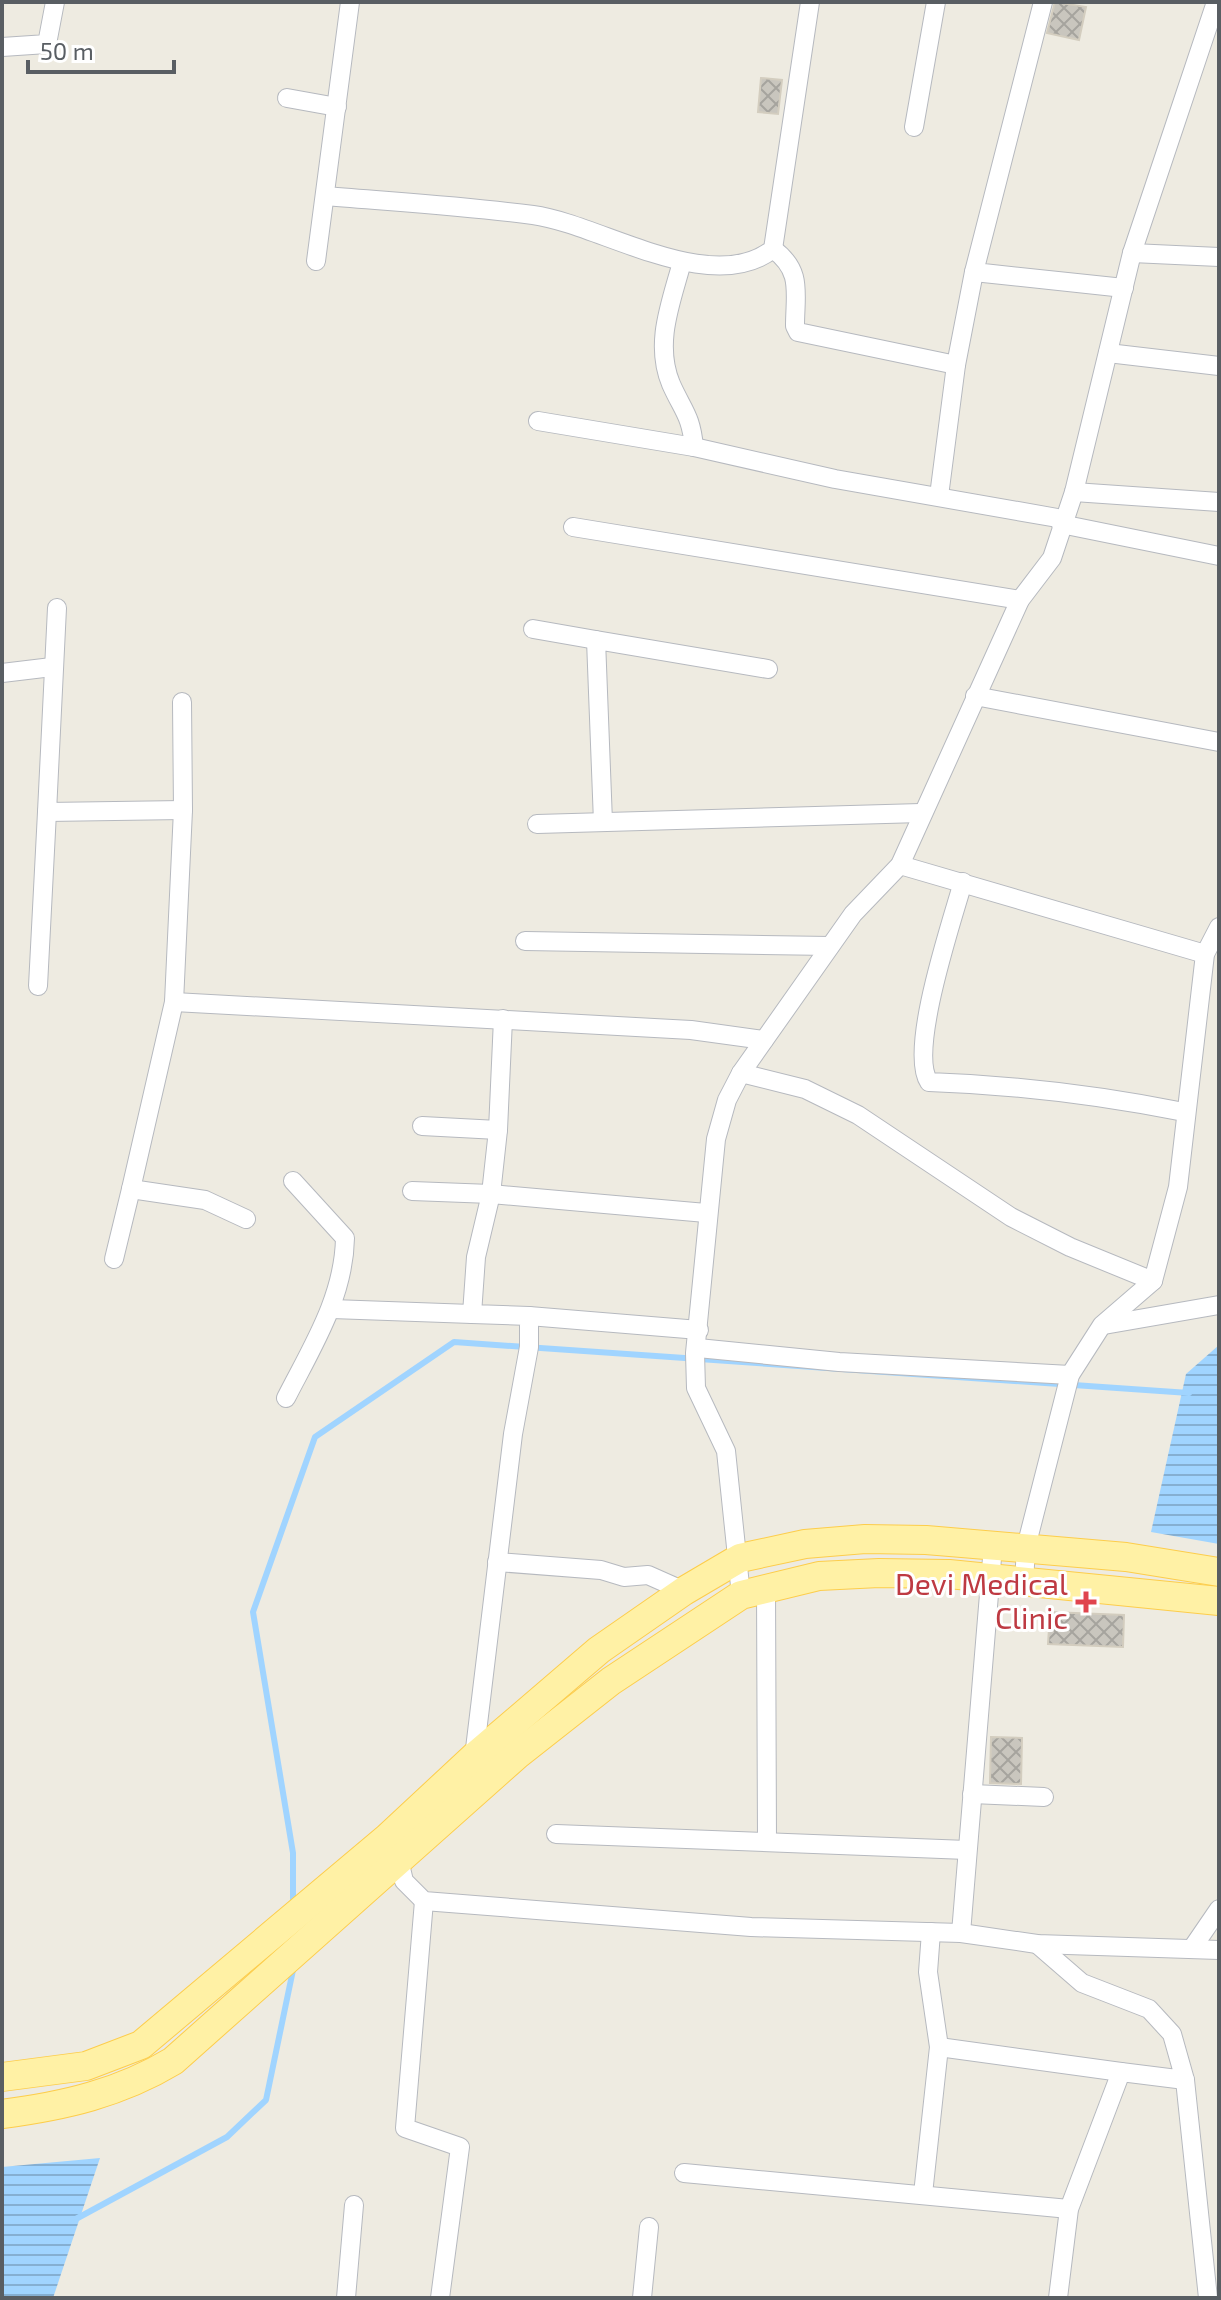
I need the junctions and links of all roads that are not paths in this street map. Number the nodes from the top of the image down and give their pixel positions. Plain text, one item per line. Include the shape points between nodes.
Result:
1 (55, 2) edge
2 (350, 2) edge
3 (810, 2) edge
4 (936, 2) edge
5 (1043, 2) edge
6 (1216, 2) edge
7 (1210, 42) edge
8 (2, 47) edge
9 (287, 98) dead end
10 (337, 107) junction
11 (914, 127) dead end
12 (326, 196) junction
13 (773, 249) junction
14 (1132, 253) junction
15 (1219, 257) edge
16 (316, 261) dead end
17 (682, 262) junction
18 (974, 272) junction
19 (1124, 288) junction
20 (1108, 353) junction
21 (956, 365) junction
22 (1219, 366) edge
23 (538, 421) dead end
24 (694, 447) junction
25 (1074, 492) junction
26 (939, 496) junction
27 (1219, 502) edge
28 (1062, 522) junction
29 (573, 527) dead end
30 (1219, 556) edge
31 (1020, 600) junction
32 (57, 608) dead end
33 (533, 629) dead end
34 (596, 640) junction
35 (52, 667) junction
36 (768, 669) dead end
37 (2, 673) edge
38 (975, 696) junction
39 (182, 702) dead end
40 (1219, 742) edge
41 (183, 810) junction
42 (47, 812) junction
43 (921, 813) junction
44 (603, 822) junction
45 (537, 824) dead end
46 (900, 865) junction
47 (963, 882) junction
48 (1219, 927) edge
49 (525, 941) dead end
50 (830, 946) junction
51 (1205, 954) junction
52 (38, 986) dead end
53 (174, 1002) junction
54 (503, 1019) junction
55 (764, 1040) junction
56 (741, 1073) junction
57 (1184, 1112) junction
58 (422, 1126) dead end
59 (498, 1130) junction
60 (293, 1181) dead end
61 (131, 1189) junction
62 (412, 1191) dead end
63 (491, 1194) junction
64 (706, 1213) junction
65 (246, 1219) dead end
66 (114, 1259) dead end
67 (1153, 1281) junction
68 (1219, 1305) edge
69 (332, 1309) junction
70 (472, 1314) junction
71 (529, 1316) junction
72 (1102, 1325) junction
73 (699, 1339) junction
74 (1070, 1375) junction
75 (286, 1398) dead end
76 (993, 1546) junction
77 (1026, 1547) junction
78 (740, 1558) junction
79 (497, 1562) junction
80 (1219, 1572) edge
81 (990, 1579) junction
82 (1024, 1583) junction
83 (684, 1591) junction
84 (754, 1591) junction
85 (1219, 1601) edge
86 (474, 1757) junction
87 (972, 1794) junction
88 (1044, 1797) dead end
89 (556, 1834) dead end
90 (767, 1841) junction
91 (967, 1850) junction
92 (399, 1860) junction
93 (424, 1901) junction
94 (1219, 1909) edge
95 (931, 1932) junction
96 (961, 1933) junction
97 (1037, 1944) junction
98 (1193, 1947) junction
99 (1219, 1950) edge
100 (939, 2047) junction
101 (1121, 2072) junction
102 (2, 2077) edge
103 (1185, 2080) junction
104 (2, 2114) edge
105 (684, 2173) dead end
106 (923, 2194) junction
107 (354, 2205) dead end
108 (1069, 2209) junction
109 (649, 2227) dead end
110 (346, 2298) edge
111 (440, 2298) edge
112 (642, 2298) edge
113 (1058, 2298) edge
114 (1208, 2298) edge

1 - 8 street via 47,44
2 - 10 street
3 - 13 street
4 - 11 street
5 - 18 street
6 - 7 street
7 - 14 street
9 - 10 street
10 - 12 street
12 - 16 street
12 - 17 street via 537,216
13 - 17 street via 748,262
13 - 21 street via 795,272 798,332
14 - 15 street
14 - 19 street
17 - 24 street via 662,338 671,382 690,416
18 - 19 street
18 - 21 street
19 - 20 street
20 - 22 street
20 - 25 street
21 - 26 street
23 - 24 street
24 - 26 street
25 - 27 street
25 - 28 street
26 - 28 street
28 - 30 street
28 - 31 street via 1052,558
29 - 31 street
31 - 38 street
32 - 35 street
33 - 34 street
34 - 36 street
34 - 44 street
35 - 37 street
35 - 42 street
38 - 40 street
38 - 43 street
39 - 41 street
41 - 42 street
41 - 53 street
42 - 52 street
43 - 44 street
43 - 46 street
44 - 45 street
46 - 47 street
46 - 50 street
47 - 51 street
47 - 57 street via 935,980 922,1059 929,1082 999,1084
48 - 51 street
49 - 50 street
50 - 55 street
51 - 57 street
53 - 54 street
53 - 61 street
54 - 55 street via 691,1030
54 - 59 street
55 - 56 street
56 - 64 street via 716,1139
56 - 67 street via 805,1089 858,1115 1011,1217
57 - 67 street via 1178,1187
58 - 59 street
59 - 63 street
60 - 69 street via 345,1238
61 - 65 street via 205,1200
61 - 66 street
62 - 63 street
63 - 64 street
63 - 70 street via 476,1257
64 - 73 street
67 - 72 street
68 - 72 street
69 - 70 street
69 - 75 street
70 - 71 street
71 - 73 street
71 - 79 street
72 - 74 street
73 - 74 street via 839,1362
73 - 78 street via 696,1388 726,1451
74 - 77 street
76 - 77 main road
76 - 78 main road via 865,1539 805,1544
76 - 81 street
77 - 80 main road
77 - 82 street
78 - 83 main road
78 - 84 street
79 - 83 street via 601,1570 624,1577 648,1575
79 - 86 street
81 - 82 main road
81 - 84 main road via 879,1573 819,1576
81 - 87 street
82 - 85 main road
83 - 86 main road via 599,1650
84 - 90 street
84 - 92 main road via 611,1681 517,1755
86 - 102 main road via 141,2045 86,2066
87 - 88 street
87 - 91 street
89 - 90 street
90 - 91 street
91 - 96 street
92 - 93 street via 404,1881
92 - 104 main road via 173,2061 138,2082 91,2098
93 - 95 street via 751,1927
93 - 111 street via 405,2128 460,2147
94 - 98 street
95 - 96 street
95 - 100 street via 928,1972
96 - 97 street
97 - 98 street
97 - 103 street via 1082,1983 1149,2009 1172,2034
98 - 99 street
100 - 101 street
100 - 106 street
101 - 103 street
101 - 108 street
103 - 114 street
105 - 106 street
106 - 108 street
107 - 110 street
108 - 113 street
109 - 112 street

